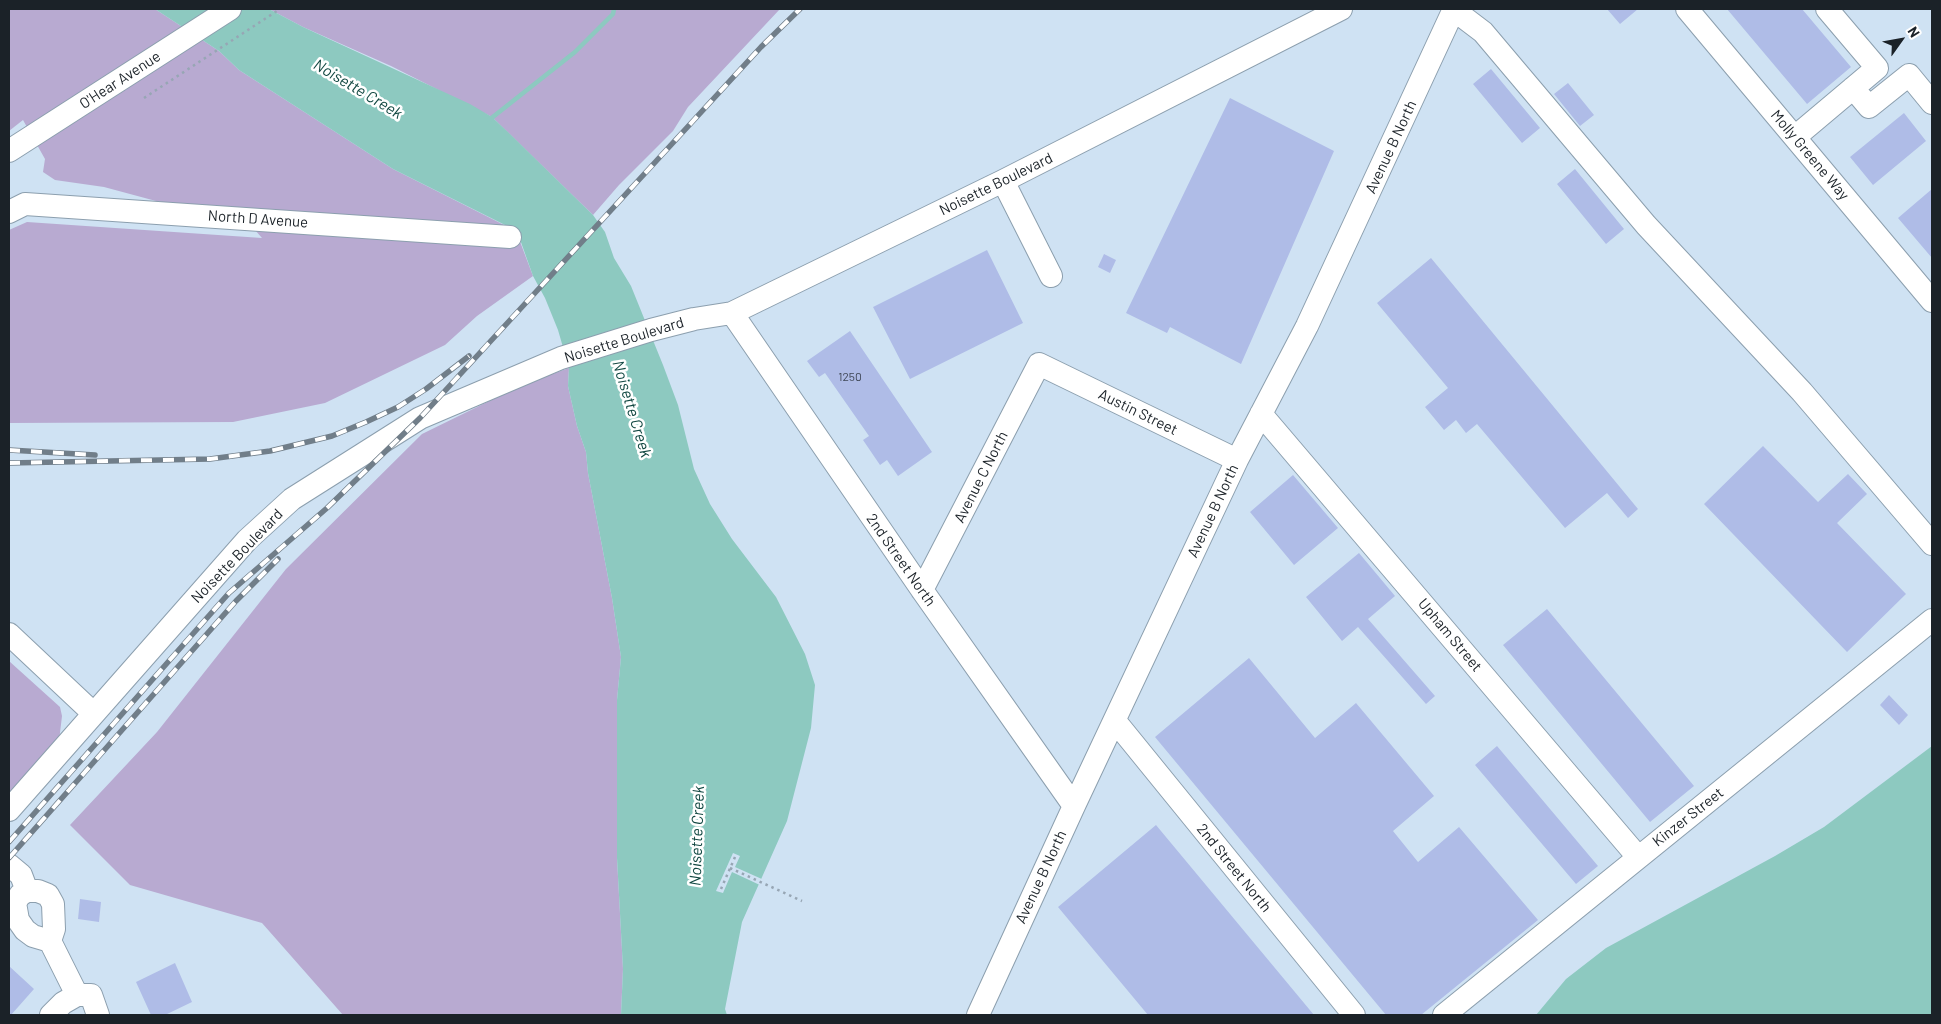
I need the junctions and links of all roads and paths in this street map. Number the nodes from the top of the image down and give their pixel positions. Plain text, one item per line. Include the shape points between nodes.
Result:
1 (230, 9) edge
2 (280, 9) edge
3 (1341, 9) edge
4 (1454, 9) edge
5 (1687, 9) edge
6 (1827, 9) edge
7 (1853, 88) junction
8 (144, 98) dead end
9 (1932, 103) edge
10 (1795, 137) junction
11 (9, 151) edge
12 (1003, 181) junction
13 (9, 212) edge
14 (510, 237) dead end
15 (1051, 276) dead end
16 (1932, 301) edge
17 (732, 313) junction
18 (1039, 364) joint
19 (1261, 414) junction
20 (1237, 460) junction
21 (1932, 544) edge
22 (922, 590) junction
23 (1932, 620) edge
24 (9, 634) edge
25 (93, 713) junction
26 (1115, 720) junction
27 (1074, 806) junction
28 (9, 810) edge
29 (735, 857) dead end
30 (1638, 857) junction
31 (9, 865) edge
32 (730, 868) junction
33 (721, 889) dead end
34 (27, 891) junction
35 (802, 901) dead end
36 (50, 941) junction
37 (77, 995) junction
38 (51, 1015) edge
39 (98, 1015) edge
40 (978, 1015) edge
41 (1354, 1015) edge
42 (1444, 1015) edge

1 - 11 street, O'Hear Avenue
2 - 8 path
3 - 12 street, Noisette Boulevard
4 - 19 street, Avenue B North via 1308,326
4 - 21 street via 1483,32 1646,225 1802,392
5 - 10 street, Molly Greene Way
6 - 7 street via 1877,68
7 - 9 street via 1869,107 1909,75
7 - 10 street
10 - 16 street, Molly Greene Way
12 - 15 street
12 - 17 street, Noisette Boulevard
13 - 14 street, North D Avenue via 25,204
17 - 22 street, 2nd Street North
17 - 25 street, Noisette Boulevard via 652,330 561,358 420,418 292,499 248,540
18 - 20 street, Austin Street
18 - 22 street, Avenue C North
19 - 20 street, Avenue B North
19 - 30 street, Upham Street
20 - 26 street, Avenue B North
22 - 27 street, 2nd Street North
23 - 30 street, Kinzer Street
24 - 25 street
25 - 28 street, Noisette Boulevard
26 - 27 street, Avenue B North
26 - 41 street, 2nd Street North
27 - 40 street, Avenue B North
29 - 32 path
30 - 42 street, Kinzer Street
31 - 34 street via 21,875
32 - 33 path
32 - 35 path
34 - 36 street via 38,891 48,896 53,904 54,928
34 - 36 street via 16,903 18,920 33,936
36 - 37 street
37 - 38 street
37 - 39 street via 91,995

